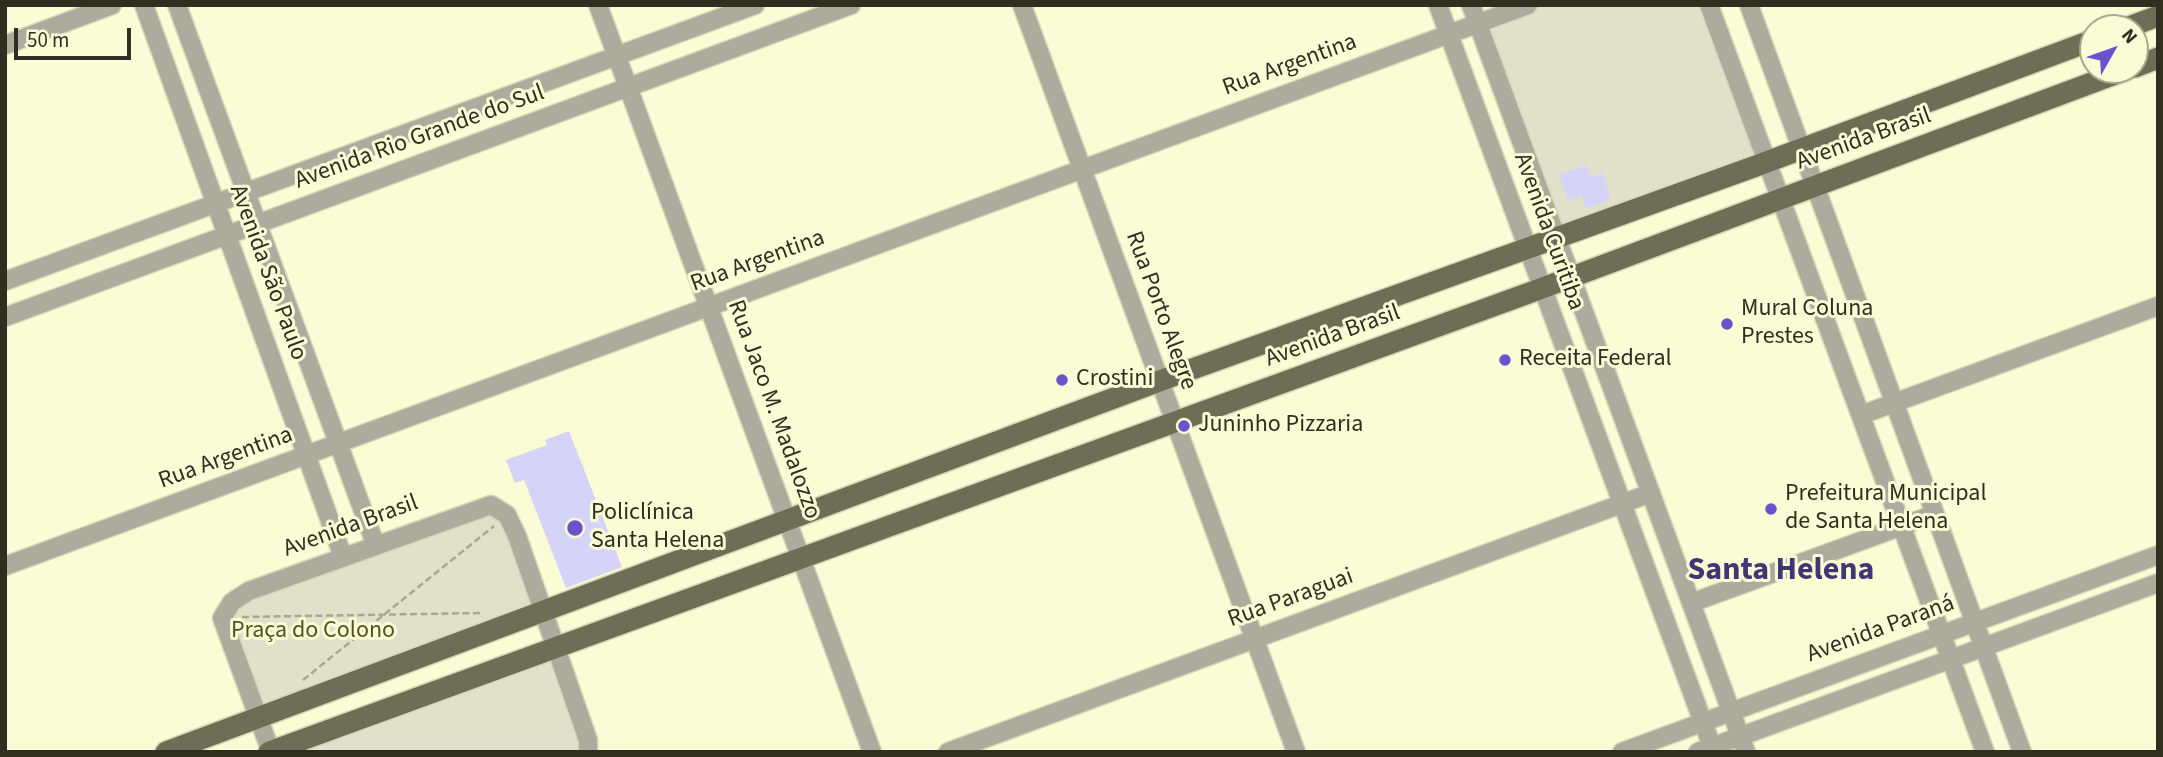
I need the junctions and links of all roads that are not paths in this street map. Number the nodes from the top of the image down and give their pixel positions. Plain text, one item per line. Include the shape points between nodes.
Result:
1 (112, 5) edge
2 (144, 5) edge
3 (177, 5) edge
4 (598, 5) edge
5 (755, 5) edge
6 (851, 5) edge
7 (1022, 5) edge
8 (1438, 5) edge
9 (1471, 5) edge
10 (1528, 5) edge
11 (1709, 5) edge
12 (1749, 5) edge
13 (1478, 23) junction
14 (1448, 34) junction
15 (5, 45) edge
16 (2079, 45) edge
17 (617, 56) junction
18 (2088, 84) edge
19 (628, 87) junction
20 (1801, 149) junction
21 (1767, 162) junction
22 (1082, 169) junction
23 (1815, 186) junction
24 (245, 192) junction
25 (1781, 199) junction
26 (216, 204) junction
27 (257, 224) junction
28 (227, 235) junction
29 (1557, 237) junction
30 (1528, 248) junction
31 (1571, 277) junction
32 (5, 281) edge
33 (1542, 288) junction
34 (2158, 306) edge
35 (709, 307) junction
36 (5, 317) edge
37 (1160, 381) junction
38 (1894, 403) junction
39 (1861, 415) junction
40 (1175, 422) junction
41 (338, 443) junction
42 (306, 455) junction
43 (1651, 493) junction
44 (1622, 504) junction
45 (1935, 514) junction
46 (787, 521) junction
47 (1901, 526) junction
48 (376, 546) junction
49 (2158, 555) edge
50 (343, 557) junction
51 (801, 559) junction
52 (2135, 563) junction
53 (5, 566) edge
54 (2151, 586) edge
55 (1691, 603) junction
56 (544, 612) junction
57 (1974, 622) junction
58 (1942, 634) junction
59 (1254, 639) junction
60 (1983, 647) junction
61 (556, 649) junction
62 (1951, 659) junction
63 (1845, 670) junction
64 (1855, 694) junction
65 (1731, 712) junction
66 (258, 717) junction
67 (1703, 722) junction
68 (1743, 744) edge
69 (1708, 750) edge
70 (166, 752) edge
71 (270, 752) edge
72 (588, 752) edge
73 (872, 752) edge
74 (947, 752) edge
75 (1296, 752) edge
76 (1622, 752) edge
77 (1985, 752) edge
78 (2022, 752) edge

1 - 15 street
2 - 26 street, Avenida São Paulo
3 - 24 street, Avenida São Paulo
4 - 17 street, Rua Jaco M. Madalozzo
5 - 17 street, Avenida Rio Grande do Sul
6 - 19 street, Avenida Rio Grande do Sul
7 - 22 street, Rua Porto Alegre
8 - 14 street, Avenida Curitiba
9 - 13 street, Avenida Curitiba
10 - 13 street, Rua Argentina
11 - 21 street
12 - 20 street
13 - 14 street, Rua Argentina
13 - 29 street, Avenida Curitiba
14 - 22 street, Rua Argentina
14 - 30 street, Avenida Curitiba
16 - 20 main road, Avenida Brasil
17 - 19 street, Rua Jaco M. Madalozzo
17 - 24 street, Avenida Rio Grande do Sul
18 - 23 main road, Avenida Brasil
19 - 27 street, Avenida Rio Grande do Sul
19 - 35 street, Rua Jaco M. Madalozzo
20 - 21 main road, Avenida Brasil
20 - 23 street
21 - 25 street
21 - 29 main road, Avenida Brasil
22 - 35 street, Rua Argentina
22 - 37 street, Rua Porto Alegre
23 - 25 main road, Avenida Brasil
23 - 38 street
24 - 26 street, Avenida Rio Grande do Sul
24 - 27 street, Avenida São Paulo
25 - 31 main road, Avenida Brasil
25 - 39 street
26 - 28 street, Avenida São Paulo
26 - 32 street, Avenida Rio Grande do Sul
27 - 28 street, Avenida Rio Grande do Sul
27 - 41 street, Avenida São Paulo
28 - 36 street, Avenida Rio Grande do Sul
28 - 42 street, Avenida São Paulo
29 - 30 main road, Avenida Brasil
29 - 31 street, Avenida Curitiba
30 - 33 street, Avenida Curitiba
30 - 37 main road, Avenida Brasil
31 - 33 main road, Avenida Brasil
31 - 43 street, Avenida Curitiba
33 - 40 main road, Avenida Brasil
33 - 44 street, Avenida Curitiba
34 - 38 street
35 - 41 street, Rua Argentina
35 - 46 street, Rua Jaco M. Madalozzo
37 - 40 street, Rua Porto Alegre
37 - 46 main road, Avenida Brasil
38 - 39 street
38 - 45 street
39 - 47 street
40 - 51 main road, Avenida Brasil
40 - 59 street, Rua Porto Alegre
41 - 42 street, Rua Argentina
41 - 48 street, Avenida São Paulo
42 - 50 street, Avenida São Paulo
42 - 53 street, Rua Argentina
43 - 44 street, Rua Paraguai
43 - 55 street, Avenida Curitiba
44 - 59 street, Rua Paraguai
44 - 67 street, Avenida Curitiba
45 - 47 street
45 - 57 street
46 - 51 street, Rua Jaco M. Madalozzo
46 - 56 main road, Avenida Brasil
47 - 55 street
47 - 58 street
48 - 50 street, Avenida Brasil
48 - 56 street, Avenida Brasil via 491,505 507,516 517,536
49 - 52 street, Avenida Paraná
50 - 66 street, Avenida Brasil via 250,591 232,602 222,618
51 - 61 main road, Avenida Brasil
51 - 73 street, Rua Jaco M. Madalozzo
52 - 54 street
52 - 57 street, Avenida Paraná
54 - 60 street, Avenida Paraná
55 - 65 street, Avenida Curitiba
56 - 61 street
56 - 66 main road, Avenida Brasil
57 - 58 street, Avenida Paraná
57 - 60 street
58 - 62 street
58 - 63 street, Avenida Paraná
59 - 74 street, Rua Paraguai
59 - 75 street, Rua Porto Alegre
60 - 62 street, Avenida Paraná
60 - 78 street
61 - 71 main road, Avenida Brasil
61 - 72 street via 588,740
62 - 64 street, Avenida Paraná
62 - 77 street
63 - 64 street
63 - 65 street, Avenida Paraná
64 - 68 street, Avenida Paraná
65 - 67 street, Avenida Paraná
65 - 68 street, Avenida Curitiba
66 - 70 main road, Avenida Brasil
66 - 71 street, Avenida Brasil
67 - 69 street, Avenida Curitiba
67 - 76 street, Avenida Paraná
68 - 69 street, Avenida Paraná

